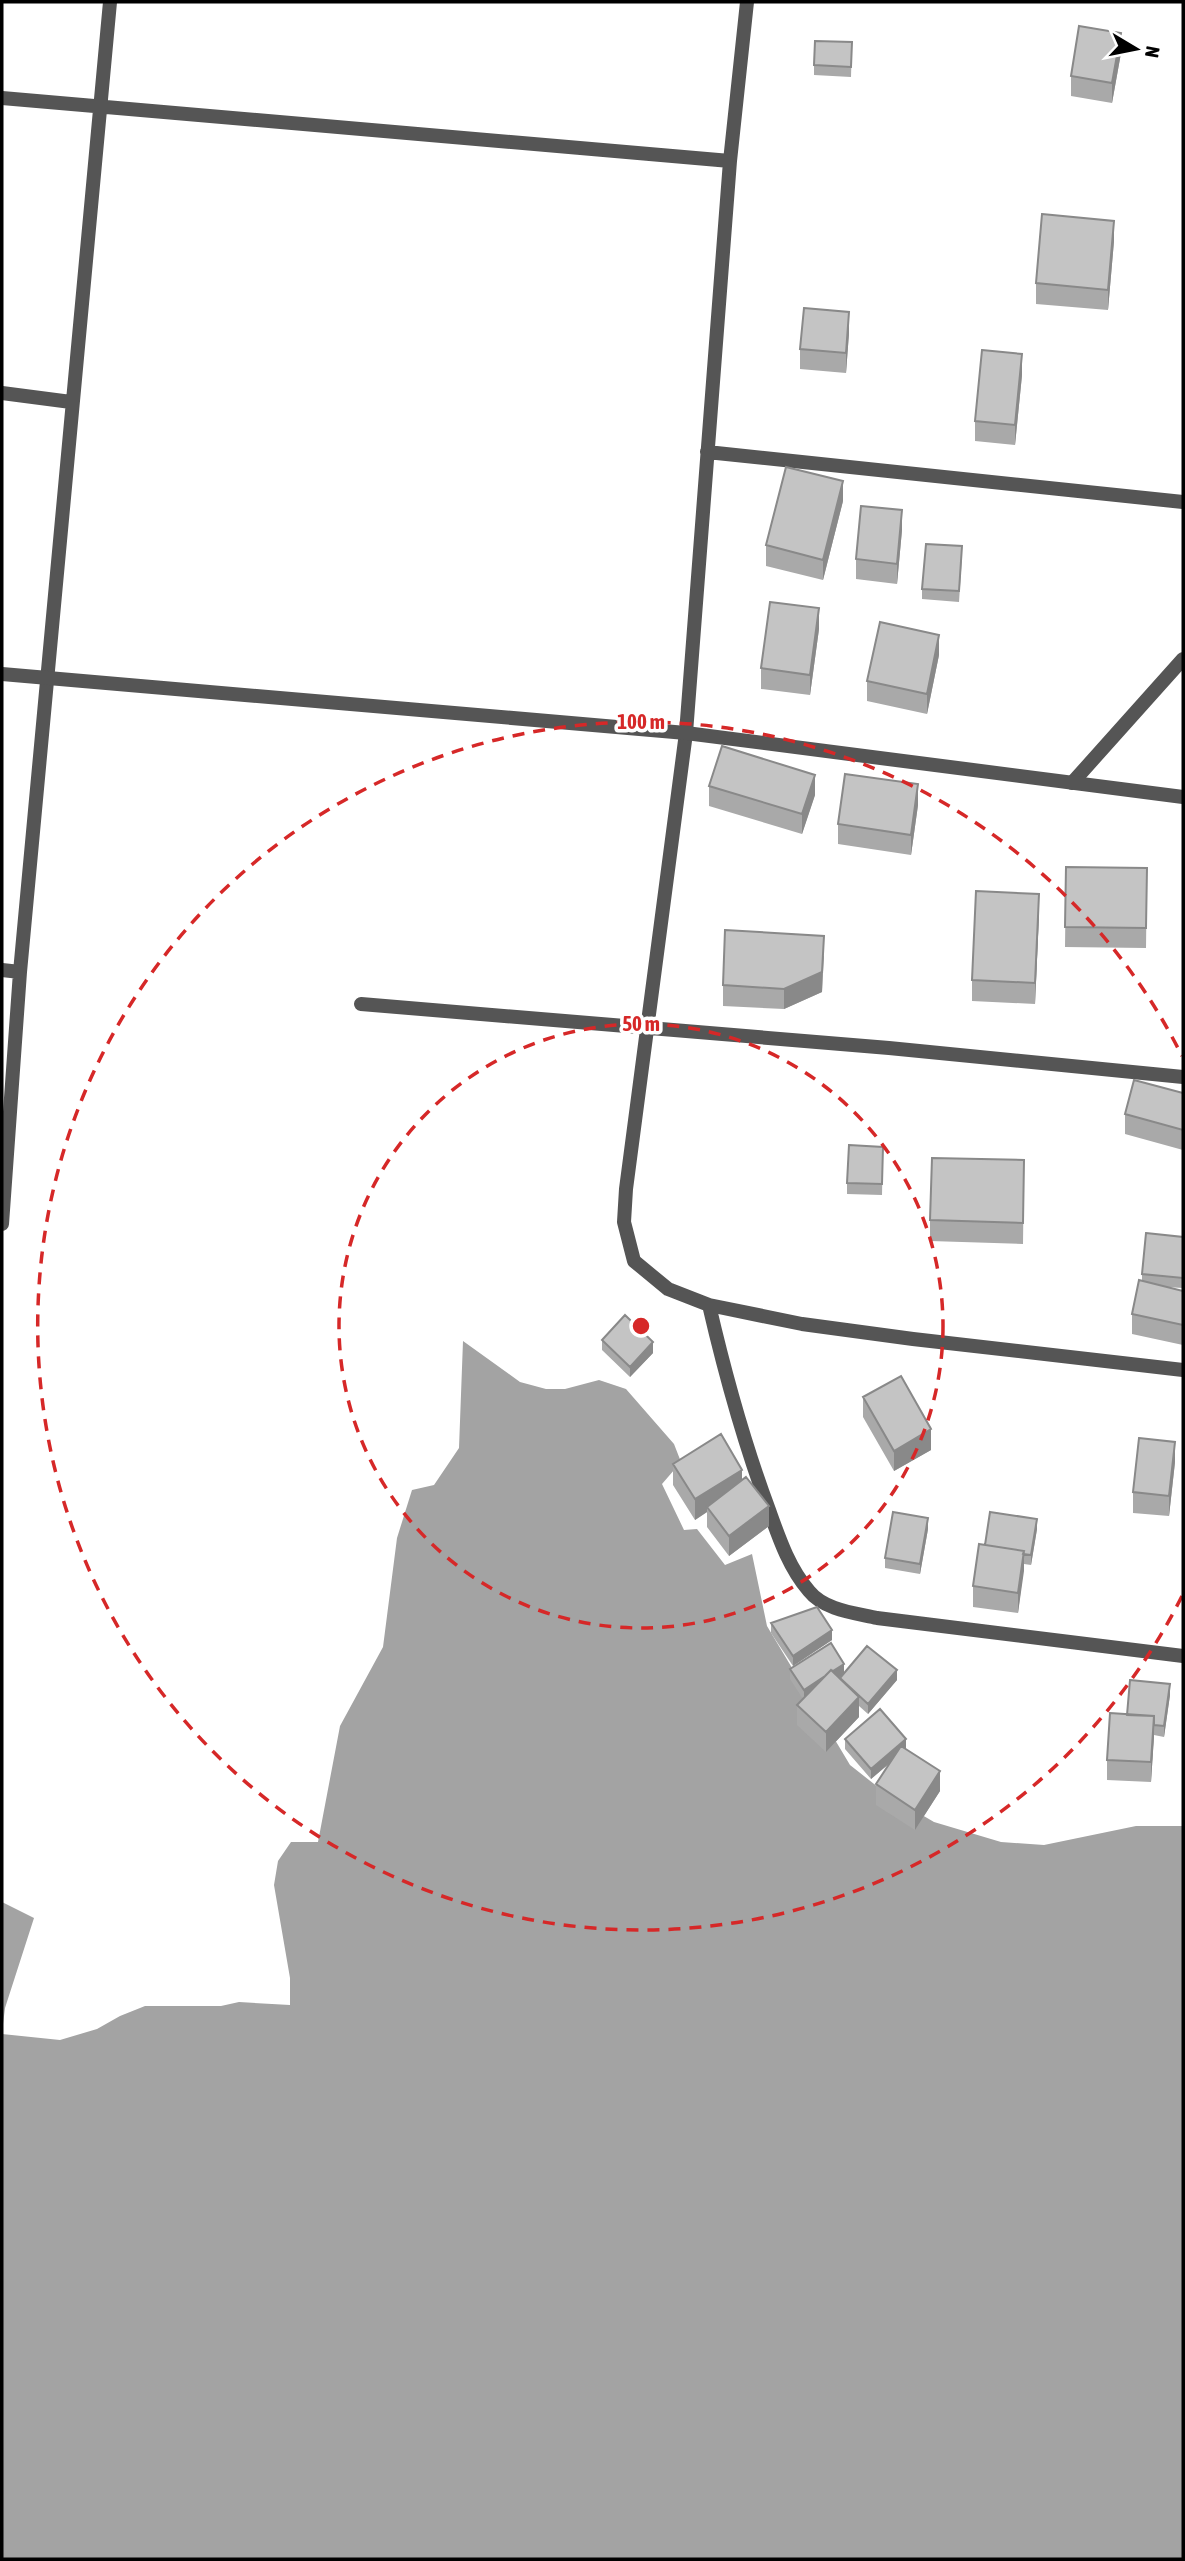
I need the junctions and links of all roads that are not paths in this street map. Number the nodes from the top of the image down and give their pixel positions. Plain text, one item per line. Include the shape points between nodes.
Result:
1 (110, 2) edge
2 (747, 2) edge
3 (2, 98) edge
4 (98, 106) junction
5 (730, 161) junction
6 (2, 393) edge
7 (71, 402) junction
8 (708, 452) junction
9 (1183, 502) edge
10 (1183, 659) edge
11 (2, 674) edge
12 (46, 679) junction
13 (686, 733) junction
14 (1072, 783) junction
15 (1183, 797) edge
16 (2, 970) edge
17 (20, 972) junction
18 (361, 1004) dead end
19 (648, 1030) junction
20 (1183, 1077) edge
21 (2, 1224) edge
22 (709, 1305) junction
23 (1183, 1370) edge
24 (1183, 1656) edge

1 - 4 street
2 - 5 street
3 - 4 street
4 - 5 street
4 - 7 street
5 - 8 street
6 - 7 street
7 - 12 street
8 - 9 street
8 - 13 street
10 - 14 street
11 - 12 street
12 - 13 street
12 - 17 street
13 - 14 street
13 - 19 street
14 - 15 street
16 - 17 street
17 - 21 street
18 - 19 street
19 - 20 street
19 - 22 street via 624,1222 634,1261 668,1289
22 - 23 street via 802,1324
22 - 24 street via 754,1469 785,1554 810,1593 834,1608 877,1618

